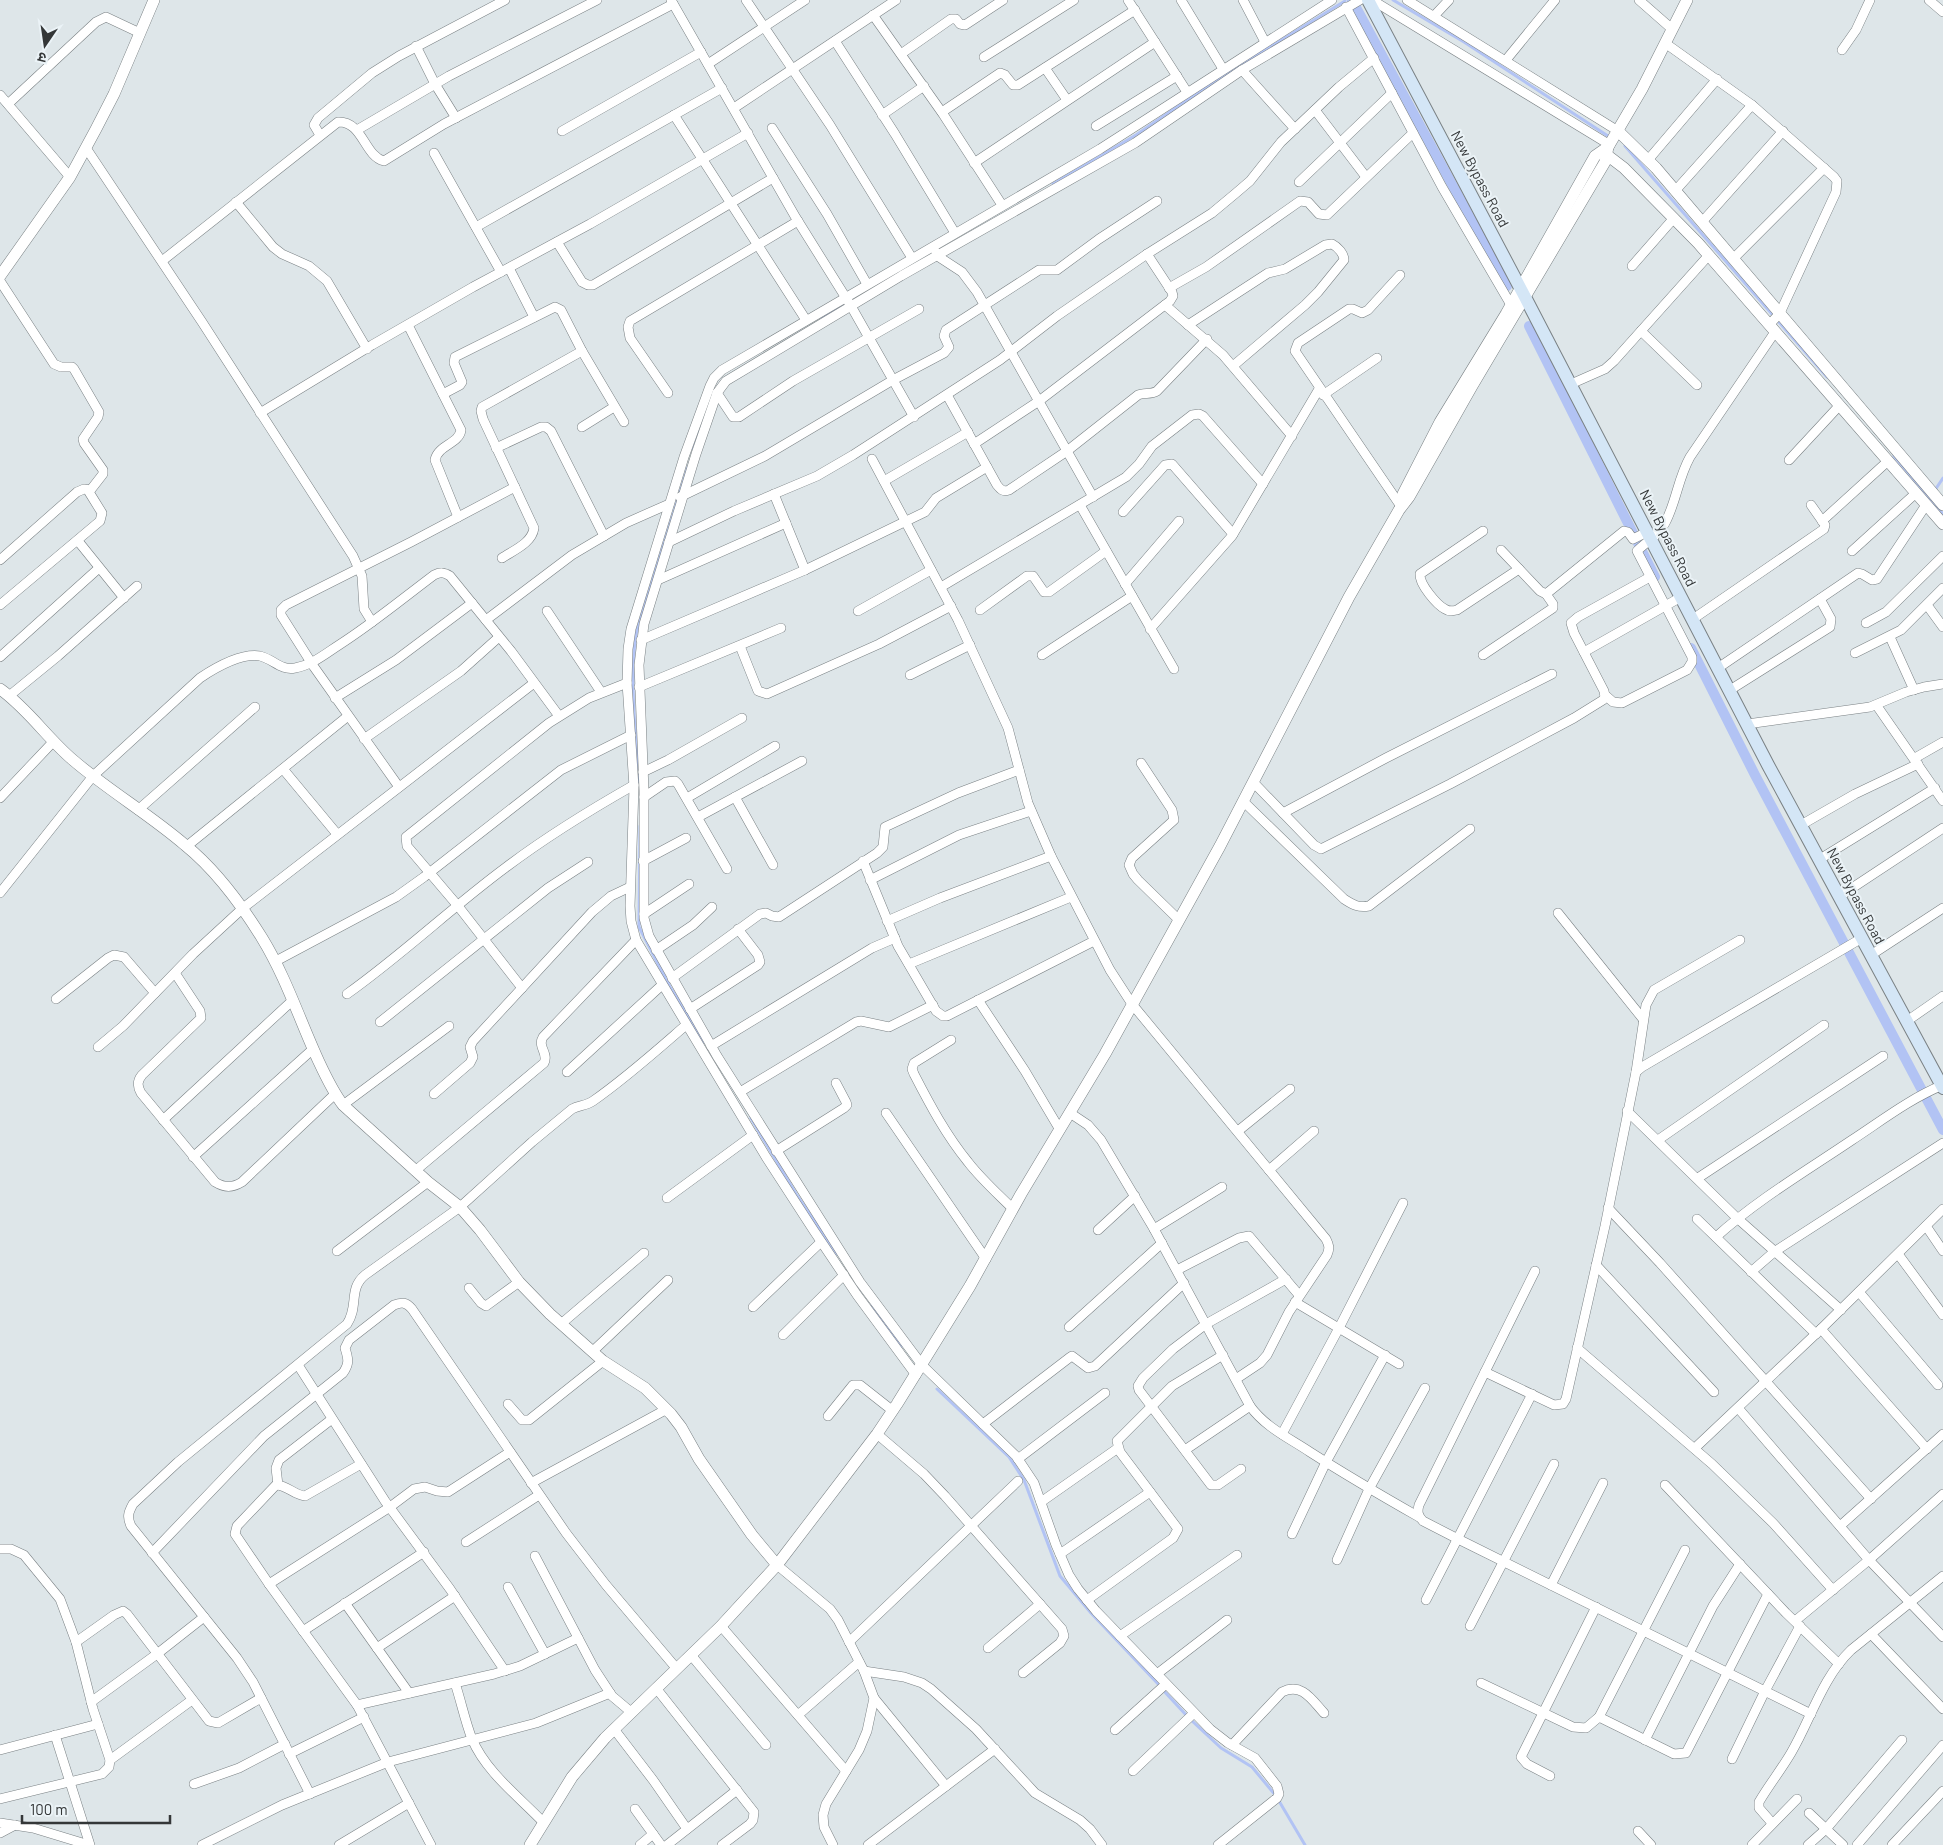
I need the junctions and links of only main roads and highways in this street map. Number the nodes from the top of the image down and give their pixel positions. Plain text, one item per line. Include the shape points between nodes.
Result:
1 (1356, 3) edge
2 (1940, 1087) edge

1 - 2 main road, New Bypass Road via 1523,292 1571,384 1672,602 1693,619 1840,896 1857,941 1871,955

